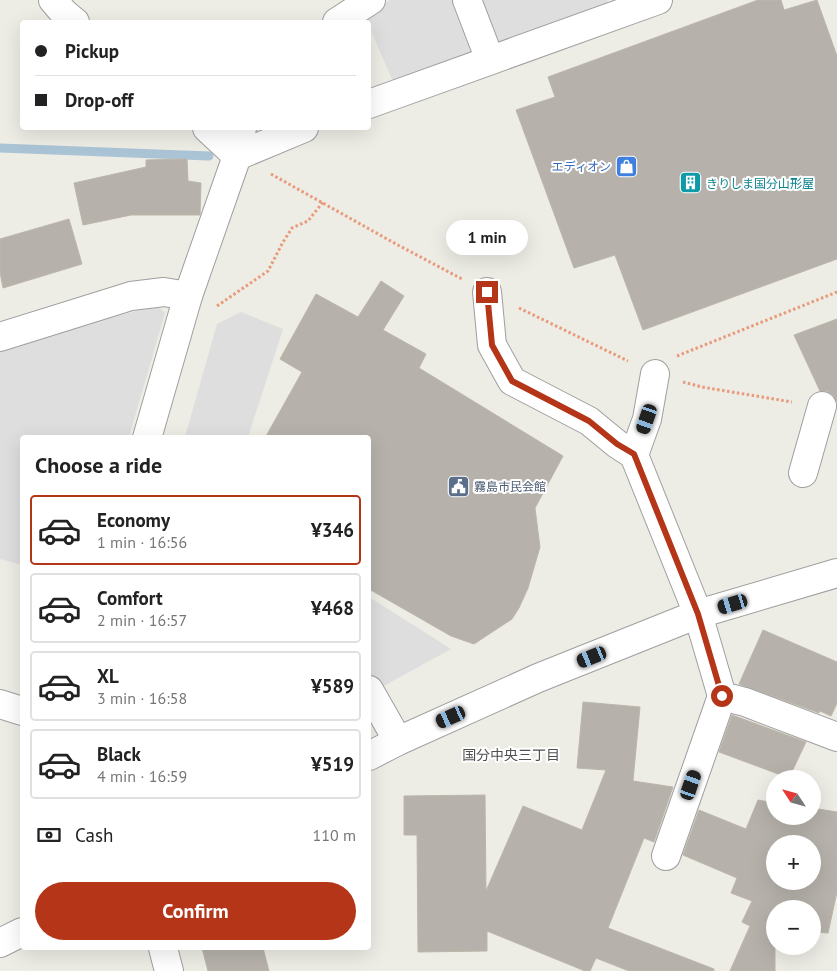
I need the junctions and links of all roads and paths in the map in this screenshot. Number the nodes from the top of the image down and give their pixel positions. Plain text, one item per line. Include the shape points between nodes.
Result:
1 (53, 0) edge
2 (371, 0) edge
3 (467, 0) edge
4 (658, 0) edge
5 (73, 20) edge
6 (340, 20) edge
7 (490, 60) junction
8 (371, 103) edge
9 (209, 130) edge
10 (242, 130) edge
11 (299, 130) edge
12 (237, 156) junction
13 (323, 202) junction
14 (487, 292) junction
15 (837, 292) edge
16 (188, 296) junction
17 (0, 337) edge
18 (655, 374) junction
19 (822, 406) joint
20 (148, 435) edge
21 (634, 454) junction
22 (804, 472) dead end
23 (837, 573) edge
24 (698, 614) junction
25 (371, 694) edge
26 (722, 696) junction
27 (0, 704) edge
28 (20, 710) edge
29 (837, 737) edge
30 (398, 741) junction
31 (371, 755) edge
32 (666, 856) dead end
33 (20, 933) edge
34 (0, 943) edge
35 (164, 950) edge
36 (170, 971) edge

1 - 5 street
2 - 6 street
3 - 7 street
4 - 7 street
7 - 8 street
9 - 12 street
10 - 12 street
11 - 12 street
12 - 13 path
12 - 16 street
13 - 14 path
13 - 16 path via 308,221 292,228 268,271 261,276 216,306
14 - 18 path
14 - 21 street via 492,345 512,381 589,421
15 - 18 path via 667,360
16 - 17 street via 164,292 131,296
16 - 20 street
18 - 19 path via 702,387
18 - 21 street via 647,419
19 - 22 street
21 - 24 street
23 - 24 street
24 - 26 street
24 - 30 street via 538,678
25 - 30 street
26 - 29 street
26 - 32 street
27 - 28 street
30 - 31 street
33 - 34 street
35 - 36 street

